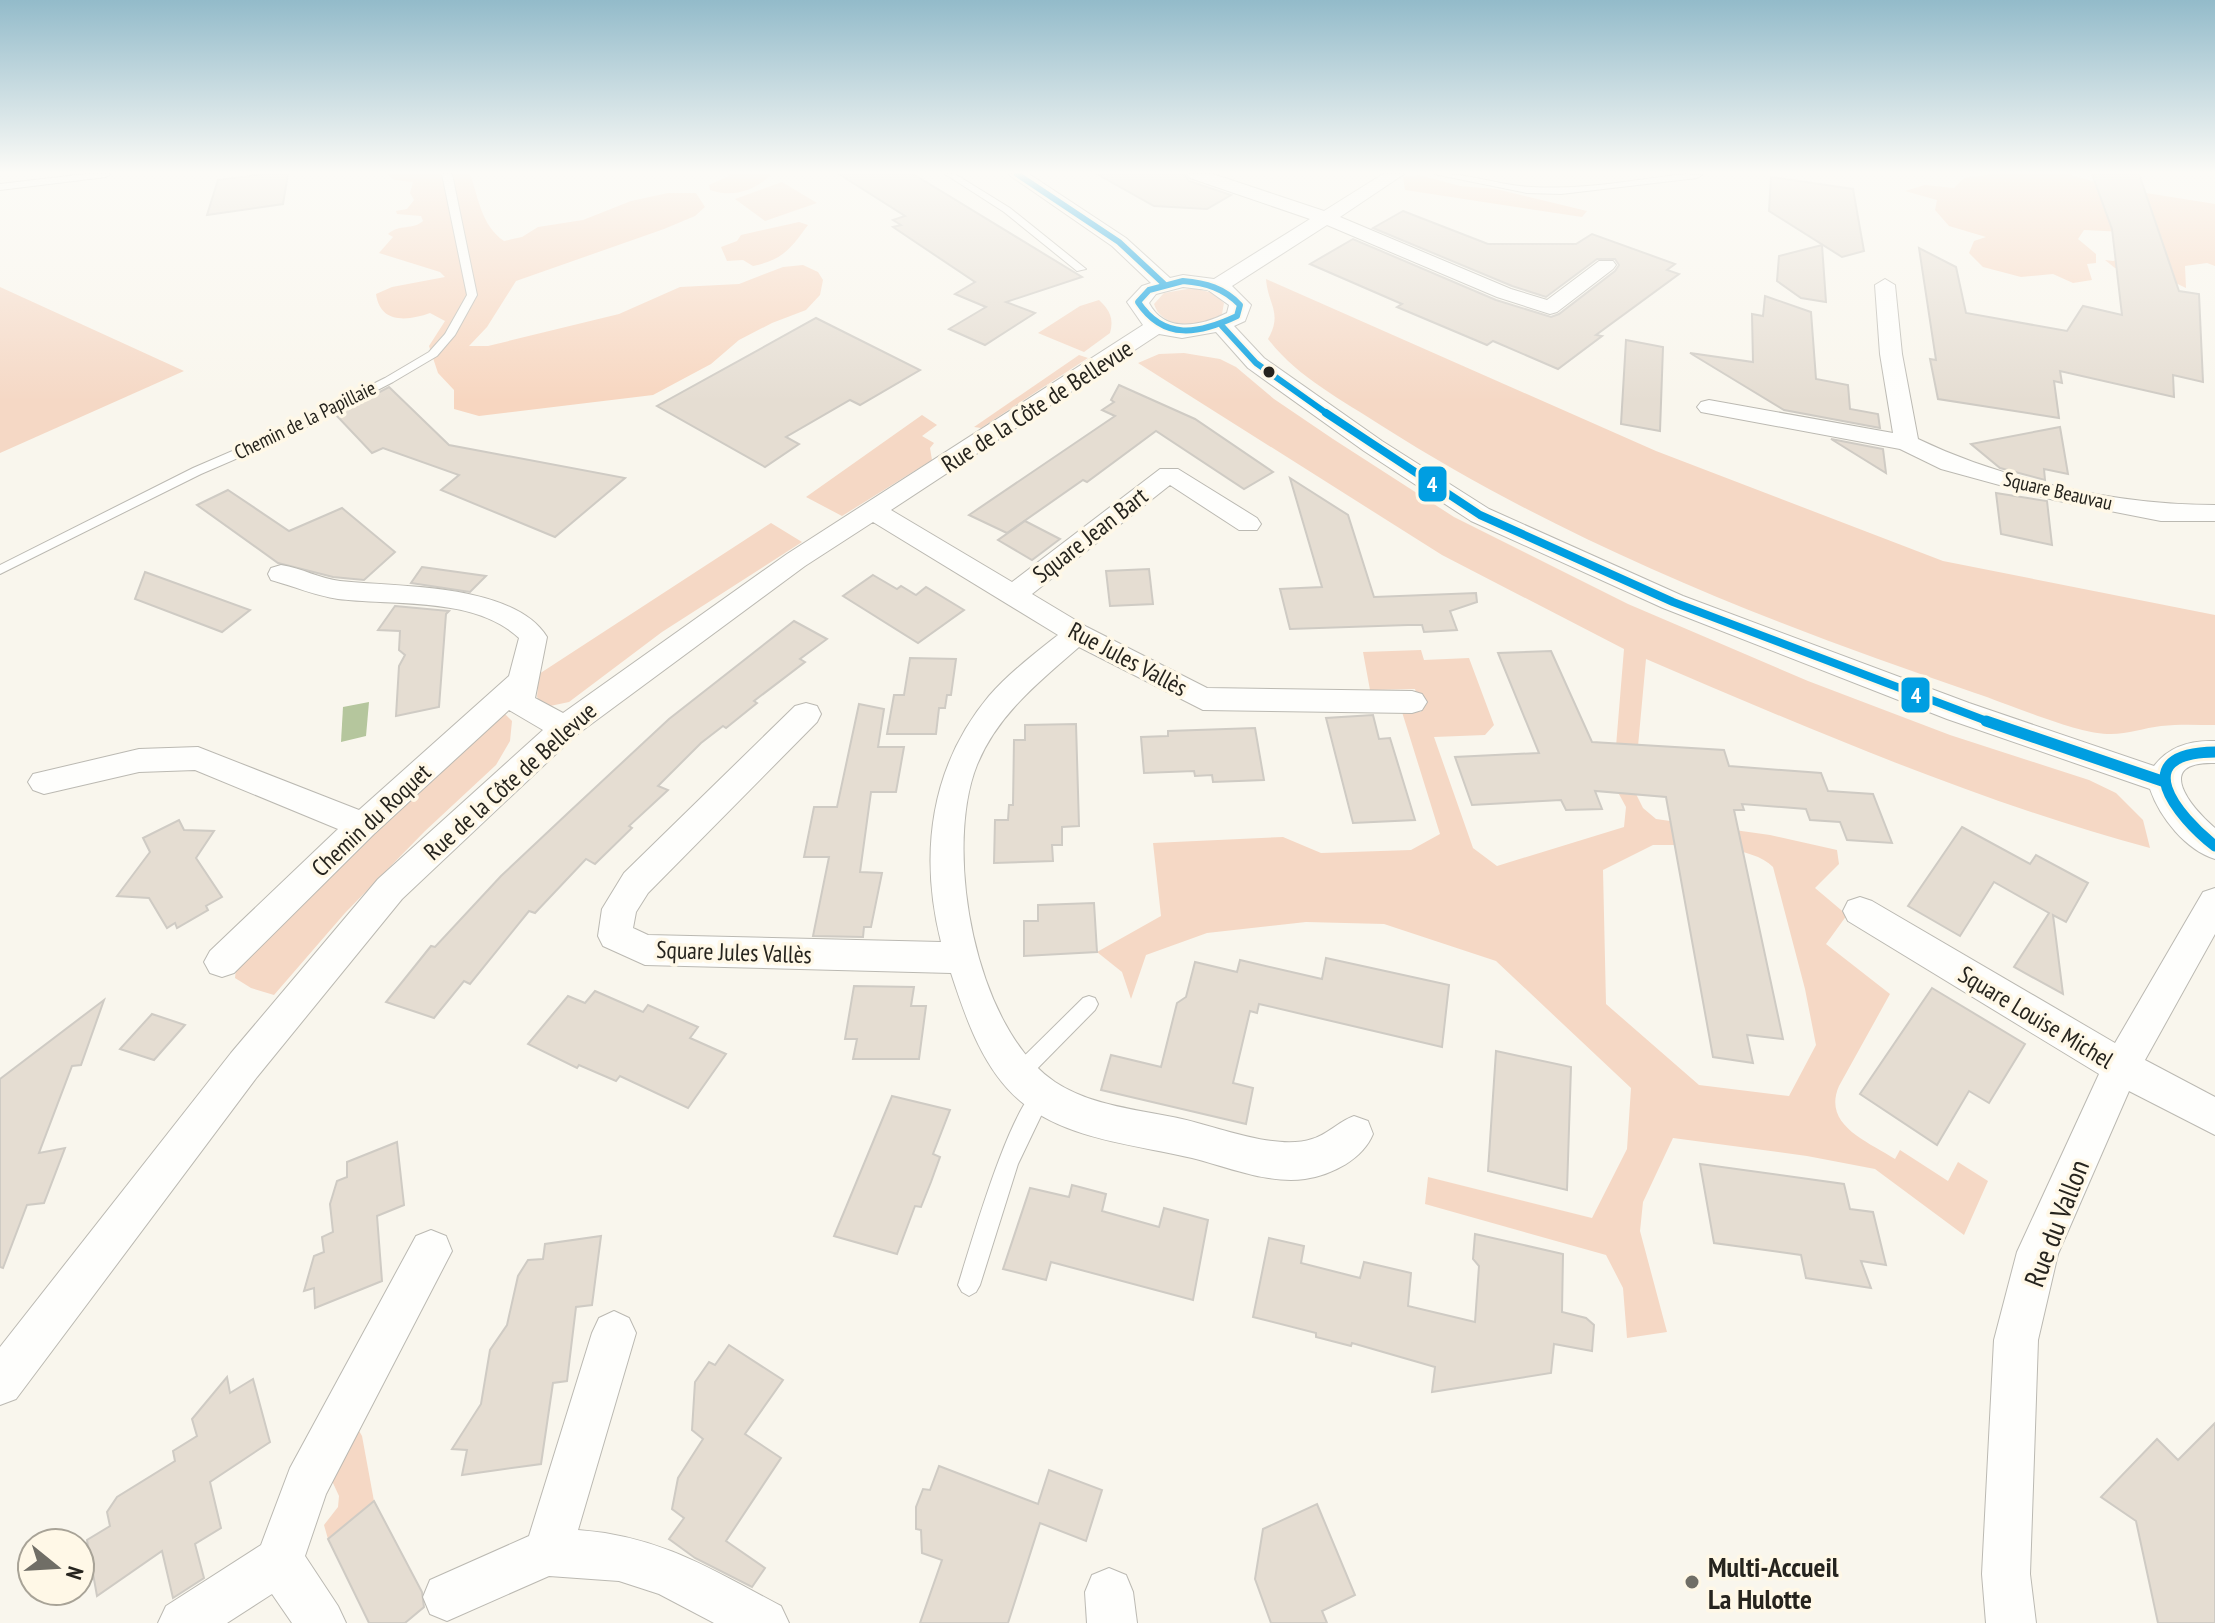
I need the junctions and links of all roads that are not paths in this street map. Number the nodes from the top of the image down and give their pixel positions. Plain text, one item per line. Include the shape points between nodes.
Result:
1 (463, 250) edge
2 (1057, 250) edge
3 (1127, 250) edge
4 (1273, 250) edge
5 (1402, 250) edge
6 (1606, 265) dead end
7 (1081, 269) dead end
8 (1164, 284) junction
9 (1885, 285) dead end
10 (1217, 286) junction
11 (1156, 326) junction
12 (1222, 326) junction
13 (1709, 407) dead end
14 (1907, 443) junction
15 (874, 511) junction
16 (2215, 513) edge
17 (1248, 524) dead end
18 (0, 570) edge
19 (281, 574) dead end
20 (1014, 594) junction
21 (1077, 634) junction
22 (522, 681) junction
23 (1412, 702) dead end
24 (806, 714) dead end
25 (564, 728) junction
26 (2215, 752) edge
27 (44, 782) dead end
28 (2165, 782) junction
29 (363, 825) junction
30 (2215, 846) edge
31 (2215, 902) edge
32 (1860, 911) dead end
33 (962, 958) junction
34 (222, 962) dead end
35 (1089, 1004) dead end
36 (2121, 1067) junction
37 (1030, 1085) junction
38 (2215, 1117) edge
39 (1354, 1134) dead end
40 (431, 1251) dead end
41 (969, 1285) dead end
42 (614, 1333) dead end
43 (0, 1383) edge
44 (548, 1552) junction
45 (279, 1561) junction
46 (447, 1597) dead end
47 (183, 1623) edge
48 (321, 1623) edge
49 (764, 1623) edge
50 (2011, 1623) edge

1 - 18 lane, Chemin de la Papillaie via 472,295 433,354 285,433
2 - 7 lane
3 - 8 street
4 - 10 street
5 - 6 street via 1550,308
8 - 10 street
8 - 11 street via 1138,302 1141,314
9 - 14 street
10 - 12 street via 1232,293 1240,305 1237,316
11 - 12 street via 1200,332
11 - 15 street, Rue de la Côte de Bellevue
12 - 28 street via 1256,363 1480,515 1673,602 1958,711
13 - 14 street, Square Beauvau
14 - 16 street, Square Beauvau via 1950,464 2054,492 2161,513
15 - 20 street, Rue Jules Vallès
15 - 25 street, Rue de la Côte de Bellevue via 774,576
17 - 20 street, Square Jean Bart via 1169,474
19 - 22 street via 338,590 449,597 526,626 533,637
20 - 21 street, Rue Jules Vallès
21 - 23 street, Rue Jules Vallès via 1203,699
21 - 33 street via 999,705 979,731 952,790 943,854
22 - 25 street via 520,703
22 - 29 street, Chemin du Roquet
24 - 33 street, Square Jules Vallès via 636,883 619,909 615,936 645,950
25 - 43 street, Rue de la Côte de Bellevue via 390,889 261,1044
26 - 28 street via 2181,757 2168,769
27 - 29 street via 130,760 198,759
28 - 30 street via 2170,802
29 - 34 street, Chemin du Roquet
31 - 36 street, Rue du Vallon
32 - 36 street, Square Louise Michel
33 - 37 street via 1000,1049
35 - 37 lane
36 - 38 street, Square Louise Michel
36 - 50 street, Rue du Vallon via 2038,1252 2016,1340 2006,1574
37 - 39 street via 1078,1112 1277,1160 1319,1157
37 - 41 lane via 1027,1117
40 - 45 street via 306,1484
42 - 44 street
44 - 46 street
44 - 49 street via 619,1557 656,1569
45 - 47 street
45 - 48 street

